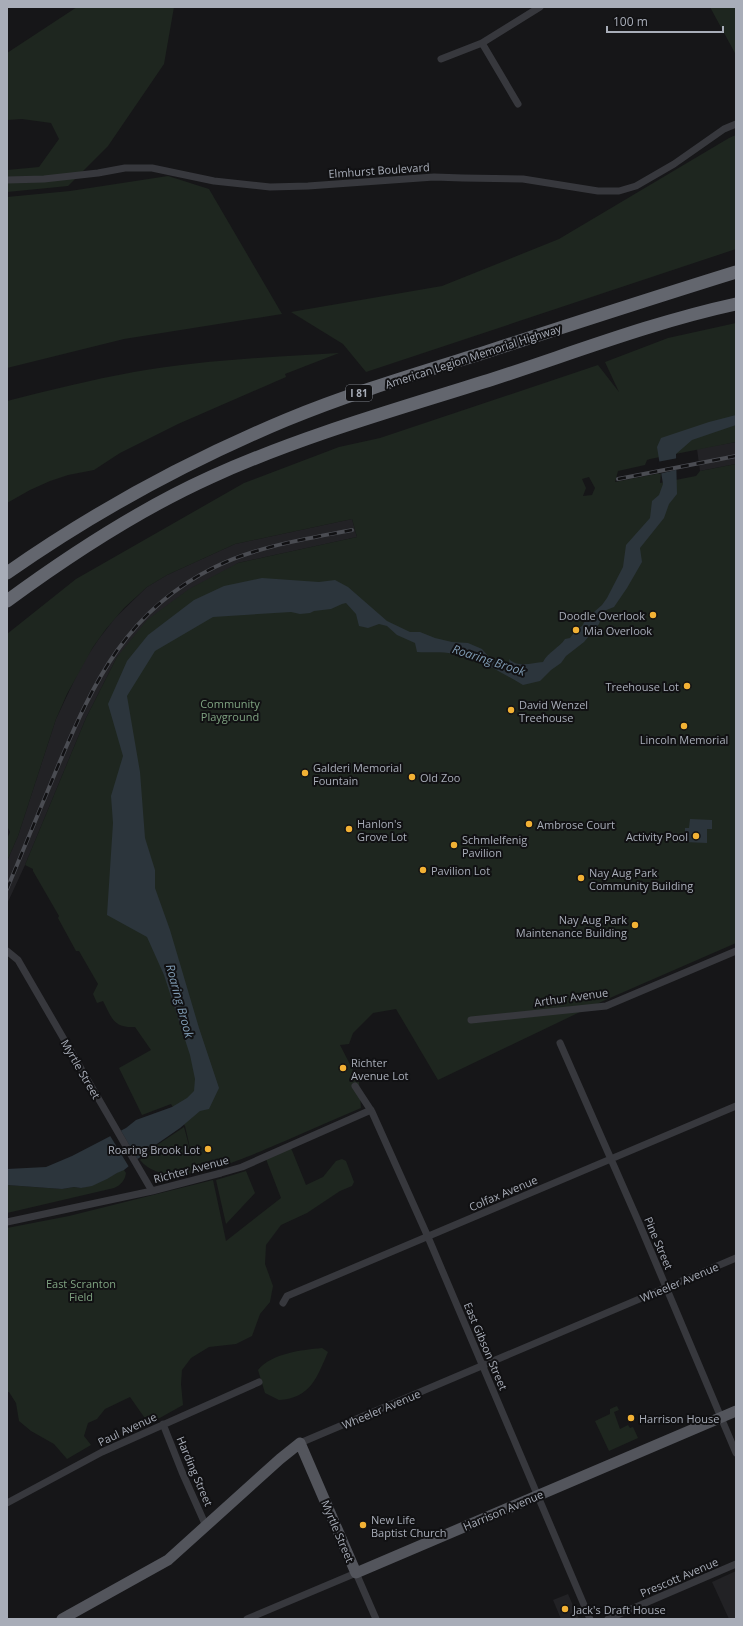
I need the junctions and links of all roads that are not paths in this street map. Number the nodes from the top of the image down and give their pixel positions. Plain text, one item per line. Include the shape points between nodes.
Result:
1 (540, 7) edge
2 (482, 43) junction
3 (441, 59) dead end
4 (518, 104) dead end
5 (736, 124) edge
6 (7, 180) edge
7 (736, 272) edge
8 (736, 304) edge
9 (7, 573) edge
10 (7, 601) edge
11 (7, 952) edge
12 (736, 952) edge
13 (471, 1020) dead end
14 (560, 1043) dead end
15 (355, 1086) dead end
16 (736, 1106) edge
17 (371, 1110) junction
18 (610, 1158) junction
19 (152, 1191) junction
20 (7, 1222) edge
21 (428, 1237) junction
22 (736, 1258) edge
23 (666, 1288) junction
24 (283, 1303) dead end
25 (483, 1366) junction
26 (259, 1382) dead end
27 (736, 1411) edge
28 (721, 1417) junction
29 (163, 1424) junction
30 (300, 1443) junction
31 (736, 1453) edge
32 (538, 1495) junction
33 (7, 1503) edge
34 (206, 1526) junction
35 (736, 1564) edge
36 (356, 1573) junction
37 (62, 1619) edge
38 (247, 1619) edge
39 (376, 1619) edge
40 (590, 1619) edge
41 (608, 1619) edge

1 - 2 street
2 - 3 street
2 - 4 street
5 - 6 street, Elmhurst Boulevard via 724,129 674,164 636,186 619,191 592,190 523,179 464,178 274,187 214,181 152,168 125,168 44,179
7 - 9 highway, American Legion Memorial Highway / I 81 via 367,390 288,420 215,452 134,493
8 - 10 highway, I 81 via 677,319 343,427 250,461 172,496 123,523
11 - 19 street, Myrtle Street via 18,960
12 - 13 street, Arthur Avenue via 606,1006
14 - 18 street, Pine Street
15 - 17 street, East Gibson Street
16 - 18 street, Colfax Avenue
17 - 19 street, Richter Avenue via 242,1167
17 - 21 street, East Gibson Street
18 - 21 street, Colfax Avenue
18 - 23 street, Pine Street
19 - 20 street, Richter Avenue
21 - 24 street, Colfax Avenue via 287,1296
21 - 25 street, East Gibson Street
22 - 23 street, Wheeler Avenue
23 - 25 street, Wheeler Avenue
23 - 28 street, Pine Street
25 - 30 street, Wheeler Avenue
25 - 32 street, East Gibson Street
26 - 29 street, Paul Avenue
27 - 28 main road, Harrison Avenue
28 - 31 street, Pine Street
28 - 32 main road, Harrison Avenue
29 - 33 street, Paul Avenue via 102,1452
29 - 34 street, Harding Street
30 - 34 main road, Wheeler Avenue
30 - 36 main road, Myrtle Street
32 - 36 main road, Harrison Avenue
32 - 40 street, East Gibson Street
34 - 37 main road, Wheeler Avenue via 163,1563
35 - 41 street, Prescott Avenue
36 - 38 street, Harrison Avenue
36 - 39 street, Myrtle Street

